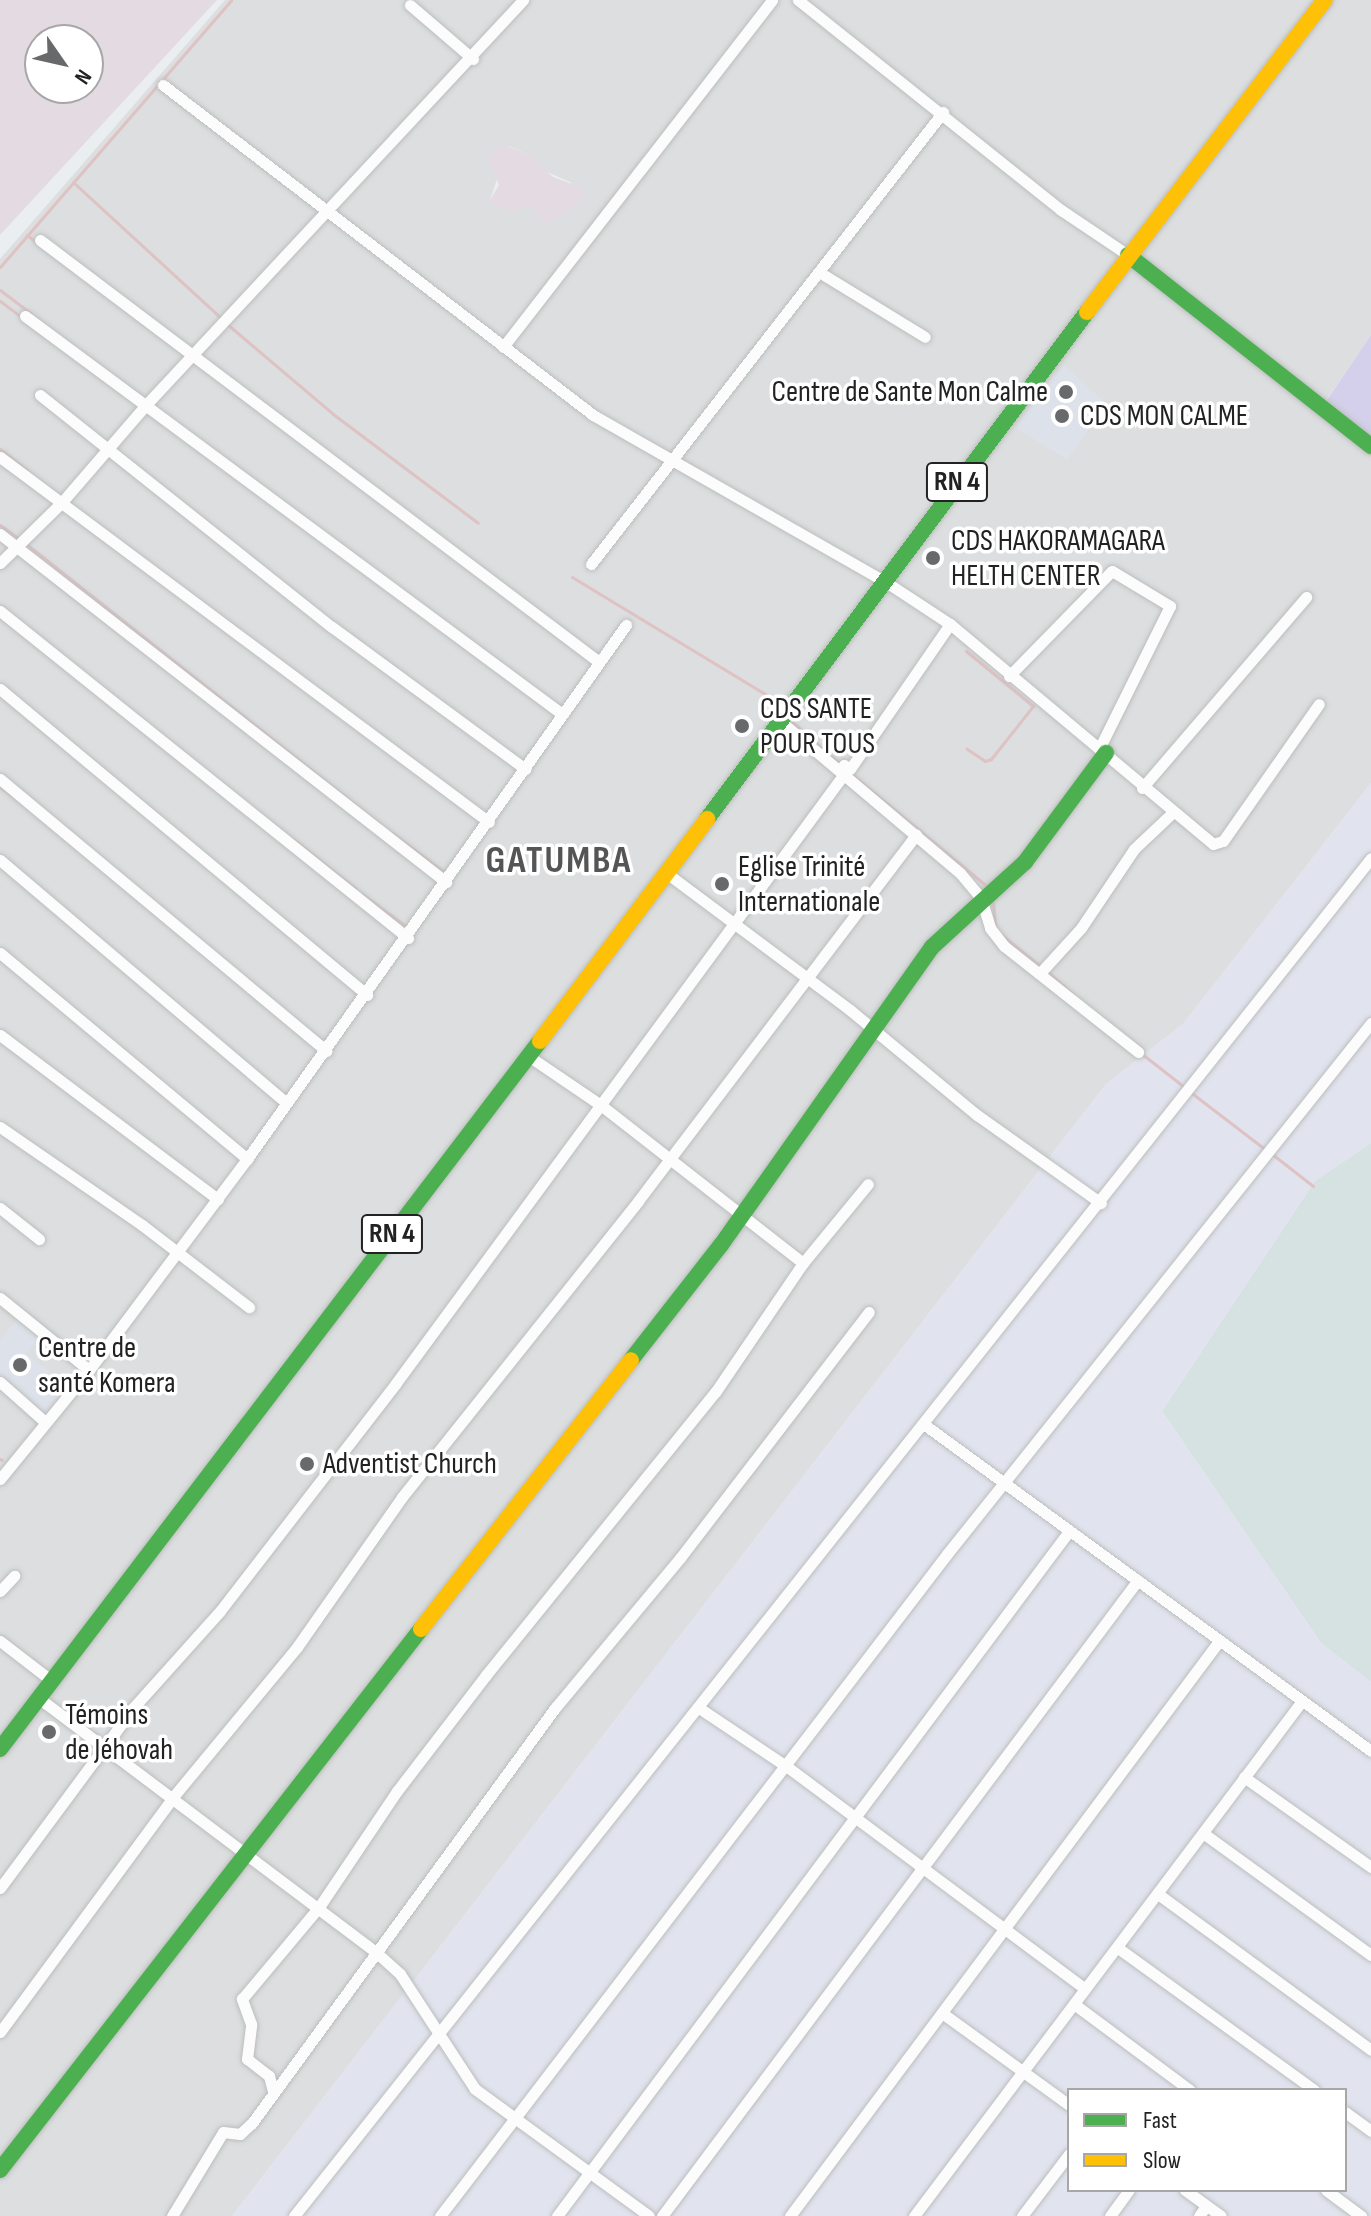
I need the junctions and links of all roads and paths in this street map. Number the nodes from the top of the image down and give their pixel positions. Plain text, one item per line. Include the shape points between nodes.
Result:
1 (523, 0) edge
2 (772, 0) edge
3 (798, 0) edge
4 (1325, 0) edge
5 (410, 5) dead end
6 (473, 59) junction
7 (163, 85) dead end
8 (943, 112) junction
9 (331, 210) junction
10 (40, 240) dead end
11 (1128, 255) junction
12 (819, 272) junction
13 (25, 316) dead end
14 (925, 337) dead end
15 (503, 347) junction
16 (193, 356) junction
17 (40, 395) dead end
18 (145, 405) junction
19 (1371, 446) edge
20 (106, 450) junction
21 (0, 457) edge
22 (675, 460) junction
23 (62, 502) junction
24 (0, 534) edge
25 (15, 546) junction
26 (0, 563) edge
27 (591, 564) dead end
28 (886, 582) junction
29 (1306, 597) dead end
30 (0, 611) edge
31 (950, 624) junction
32 (626, 625) dead end
33 (599, 662) junction
34 (1009, 676) junction
35 (0, 689) edge
36 (1319, 704) dead end
37 (562, 714) junction
38 (779, 720) junction
39 (1103, 750) junction
40 (525, 769) junction
41 (842, 770) junction
42 (0, 779) edge
43 (1142, 788) junction
44 (1171, 814) junction
45 (489, 822) junction
46 (916, 835) junction
47 (1371, 858) edge
48 (0, 860) edge
49 (665, 872) junction
50 (446, 882) junction
51 (988, 893) junction
52 (730, 926) junction
53 (408, 938) junction
54 (0, 953) edge
55 (1043, 970) junction
56 (805, 981) junction
57 (367, 995) junction
58 (1371, 1023) edge
59 (871, 1028) junction
60 (0, 1035) edge
61 (326, 1051) junction
62 (1138, 1052) dead end
63 (527, 1055) junction
64 (285, 1102) junction
65 (602, 1106) junction
66 (0, 1127) edge
67 (247, 1159) junction
68 (669, 1160) junction
69 (868, 1184) dead end
70 (218, 1199) junction
71 (1101, 1203) junction
72 (0, 1208) edge
73 (743, 1215) junction
74 (39, 1239) dead end
75 (177, 1250) junction
76 (803, 1263) junction
77 (0, 1298) edge
78 (249, 1307) dead end
79 (869, 1312) dead end
80 (89, 1370) junction
81 (0, 1382) edge
82 (44, 1421) junction
83 (925, 1425) junction
84 (2, 1471) edge
85 (1005, 1482) junction
86 (1069, 1531) junction
87 (14, 1576) dead end
88 (1138, 1580) junction
89 (0, 1591) edge
90 (0, 1641) edge
91 (1219, 1641) junction
92 (53, 1682) junction
93 (40, 1699) junction
94 (1302, 1701) junction
95 (699, 1708) junction
96 (105, 1746) junction
97 (0, 1749) edge
98 (1371, 1751) edge
99 (786, 1766) junction
100 (1244, 1777) junction
101 (173, 1797) junction
102 (854, 1819) junction
103 (1203, 1833) junction
104 (247, 1855) junction
105 (1371, 1867) edge
106 (925, 1869) junction
107 (0, 1888) edge
108 (1158, 1894) junction
109 (319, 1907) junction
110 (1007, 1928) junction
111 (1118, 1948) junction
112 (378, 1954) junction
113 (1371, 1955) edge
114 (1085, 1989) junction
115 (1074, 2004) junction
116 (942, 2013) junction
117 (0, 2032) edge
118 (439, 2032) junction
119 (1371, 2050) edge
120 (1025, 2070) junction
121 (1187, 2088) edge
122 (1311, 2088) edge
123 (273, 2091) junction
124 (1067, 2103) edge
125 (1347, 2113) edge
126 (514, 2122) junction
127 (1371, 2131) edge
128 (1067, 2157) edge
129 (0, 2170) edge
130 (589, 2173) junction
131 (1128, 2192) edge
132 (1187, 2192) edge
133 (1329, 2192) edge
134 (1202, 2211) edge
135 (172, 2216) edge
136 (294, 2216) edge
137 (440, 2216) edge
138 (557, 2216) edge
139 (649, 2216) edge
140 (662, 2216) edge
141 (790, 2216) edge
142 (914, 2216) edge
143 (1022, 2216) edge
144 (1110, 2216) edge
145 (1221, 2216) edge
146 (1361, 2216) edge

1 - 6 street
2 - 15 street
3 - 8 street
4 - 11 main road, RN 4
5 - 6 street
6 - 9 street
7 - 9 street
8 - 11 street via 1061,210
8 - 12 street
9 - 15 street
9 - 16 street
10 - 16 street
11 - 19 main road
11 - 28 main road, RN 4
12 - 14 street
12 - 22 street
13 - 18 street
15 - 22 street via 593,415
16 - 18 street
16 - 33 street
17 - 20 street
18 - 20 street
18 - 37 street
20 - 23 street
20 - 40 street
21 - 23 street
22 - 27 street
22 - 28 street
23 - 25 street
23 - 45 street
24 - 25 street
25 - 26 street
25 - 50 street
28 - 31 street
28 - 38 main road, RN 4
29 - 43 street
30 - 53 street
31 - 34 street
31 - 41 street via 850,769
32 - 33 street
33 - 37 street
34 - 39 street
34 - 39 street via 1112,571 1170,606
35 - 57 street
36 - 44 street via 1218,846
37 - 40 street
38 - 41 street
38 - 49 main road, RN 4
39 - 43 street
39 - 51 main road via 1025,862
40 - 45 street
41 - 46 street
41 - 52 street
42 - 61 street
43 - 44 street
44 - 55 street via 1134,849 1081,928
45 - 50 street
46 - 51 street
46 - 56 street
47 - 71 street
48 - 64 street
49 - 52 street
49 - 63 main road, RN 4
50 - 53 street
51 - 55 street via 990,928 1004,946
51 - 59 main road via 932,947
52 - 56 street
52 - 65 street
53 - 57 street
54 - 67 street
55 - 62 street
56 - 59 street
56 - 68 street
57 - 61 street
58 - 85 street
59 - 71 street via 977,1115
59 - 73 main road
60 - 70 street
61 - 64 street
63 - 65 street
63 - 92 main road, RN 4
64 - 67 street
65 - 68 street
65 - 96 street via 275,1542
66 - 75 street
67 - 70 street
68 - 73 street
68 - 101 street via 402,1497 241,1719
69 - 76 street
70 - 75 street
71 - 83 street
72 - 74 street
73 - 76 street
73 - 104 main road
75 - 78 street
75 - 80 street
76 - 109 street via 716,1391 397,1791
77 - 80 street
79 - 112 street via 680,1558 555,1708
80 - 82 street
81 - 82 street
82 - 84 street
83 - 85 street
83 - 95 street
85 - 86 street
85 - 99 street
86 - 88 street
86 - 102 street
87 - 89 street
88 - 91 street
88 - 106 street
90 - 92 street
91 - 94 street
91 - 110 street
92 - 93 main road, RN 4
93 - 96 street
93 - 97 main road, RN 4
94 - 98 street
94 - 100 street
95 - 99 street
95 - 118 street
96 - 101 street
96 - 107 street
99 - 102 street
99 - 126 street
100 - 103 street
100 - 105 street
101 - 104 street
101 - 117 street
102 - 106 street
102 - 130 street
103 - 108 street
103 - 113 street
104 - 109 street
104 - 129 main road
106 - 110 street
106 - 140 street
108 - 111 street
108 - 119 street
109 - 112 street
109 - 123 street via 242,1999 251,2024 247,2059 269,2076
110 - 114 street
110 - 116 street
111 - 114 street
111 - 122 street
112 - 118 street via 400,1974
112 - 123 street
114 - 115 street
115 - 120 street
115 - 121 street
116 - 120 street
116 - 141 street
118 - 126 street via 475,2089
118 - 136 street
120 - 124 street
120 - 142 street
123 - 135 street via 240,2134 223,2132
125 - 127 street
126 - 130 street
126 - 137 street
128 - 143 street
130 - 138 street
130 - 139 street
131 - 144 street
132 - 134 street
133 - 146 street
134 - 145 street

